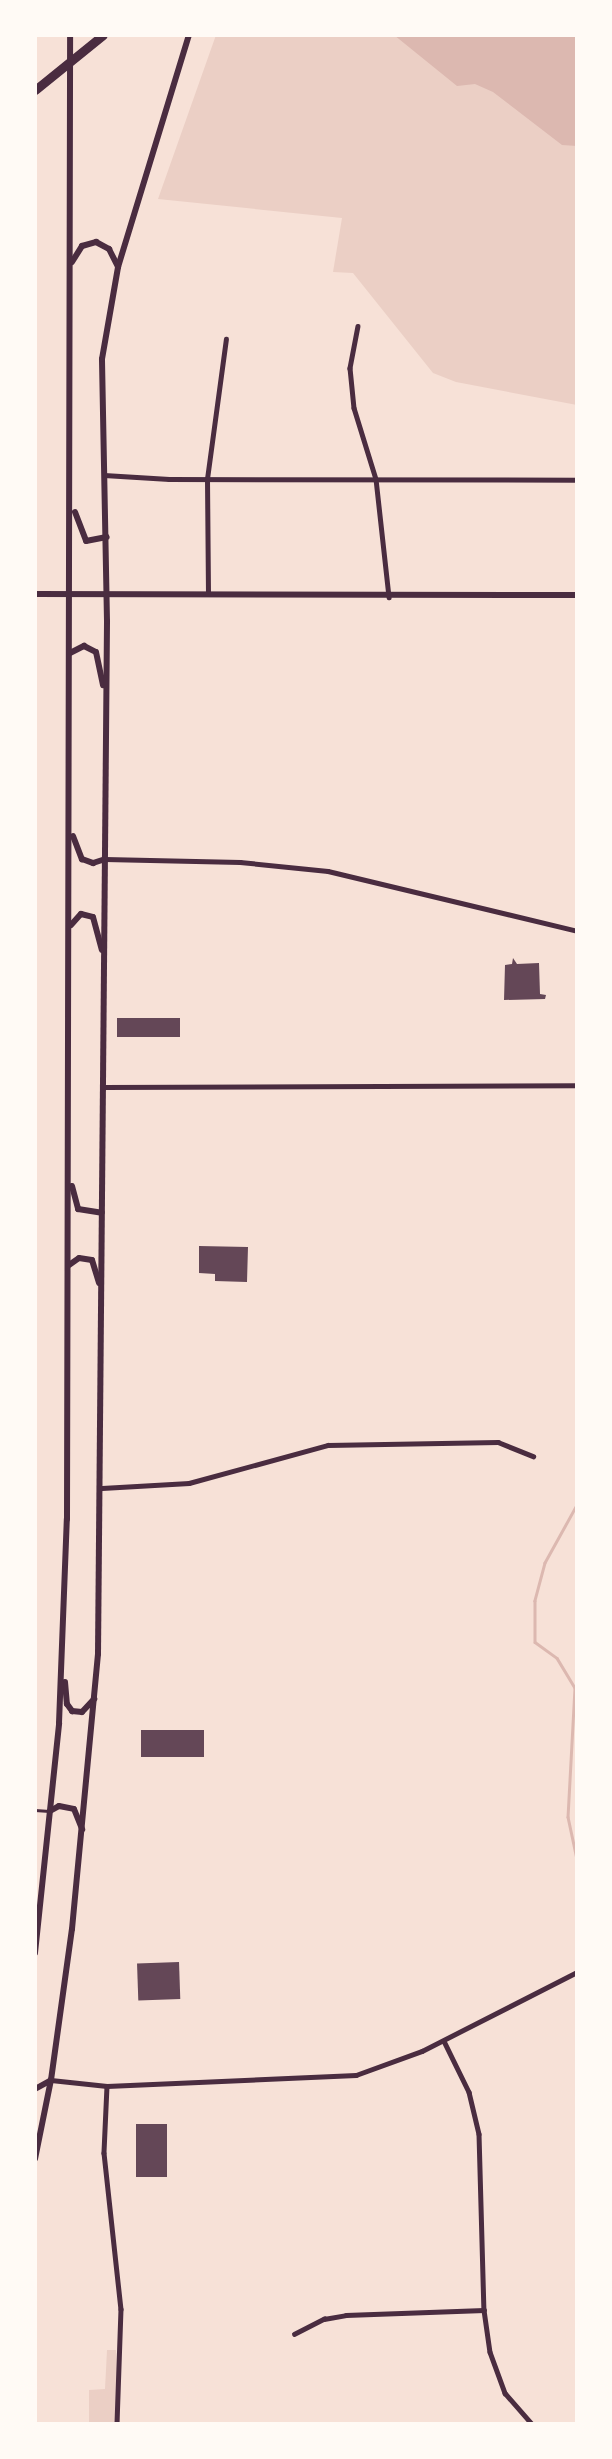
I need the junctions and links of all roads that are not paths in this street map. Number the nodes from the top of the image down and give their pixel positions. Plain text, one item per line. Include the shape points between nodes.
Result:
1 (103, 35) edge
2 (189, 35) edge
3 (70, 37) edge
4 (35, 90) edge
5 (72, 262) junction
6 (118, 267) junction
7 (358, 326) dead end
8 (226, 339) dead end
9 (103, 475) junction
10 (207, 478) junction
11 (376, 479) junction
12 (577, 480) edge
13 (72, 496) junction
14 (107, 537) junction
15 (35, 594) edge
16 (71, 594) junction
17 (107, 594) junction
18 (208, 594) junction
19 (577, 596) edge
20 (388, 597) junction
21 (71, 653) junction
22 (106, 704) junction
23 (70, 817) junction
24 (105, 859) junction
25 (70, 927) junction
26 (577, 931) edge
27 (105, 962) junction
28 (577, 1085) edge
29 (104, 1087) junction
30 (69, 1174) junction
31 (102, 1213) junction
32 (69, 1265) junction
33 (102, 1299) junction
34 (533, 1456) dead end
35 (102, 1488) junction
36 (64, 1656) junction
37 (96, 1696) junction
38 (35, 1810) edge
39 (50, 1811) junction
40 (83, 1834) junction
41 (35, 1953) edge
42 (577, 1972) edge
43 (444, 2040) junction
44 (51, 2080) junction
45 (107, 2086) junction
46 (35, 2089) edge
47 (35, 2159) edge
48 (484, 2310) junction
49 (294, 2334) dead end
50 (117, 2424) edge
51 (532, 2424) edge

1 - 4 highway
2 - 6 main road
3 - 5 main road
5 - 6 main road via 82,246 96,242 109,249
5 - 13 main road
6 - 9 main road via 102,359
7 - 11 street via 350,368 354,408
8 - 10 street
9 - 10 street
9 - 14 main road
10 - 11 street
10 - 18 street
11 - 12 street
11 - 20 street
13 - 14 main road via 81,537 92,542
13 - 16 main road
14 - 17 main road
15 - 16 main road
16 - 17 main road
16 - 21 main road
17 - 18 main road
17 - 22 main road
18 - 20 main road
19 - 20 main road
21 - 22 main road via 84,646 96,652
21 - 23 main road
22 - 24 main road
23 - 24 main road via 78,856 93,863
23 - 25 main road
24 - 26 street via 240,862 317,870
24 - 27 main road
25 - 27 main road via 81,914 93,917
25 - 30 main road
27 - 29 main road
28 - 29 street
29 - 31 main road
30 - 31 main road via 78,1209
30 - 32 main road
31 - 33 main road
32 - 33 main road via 79,1258 92,1260
32 - 36 main road
33 - 35 main road
34 - 35 street via 498,1442 328,1445 189,1483
35 - 37 main road
36 - 37 main road via 68,1708 82,1712
36 - 39 main road
37 - 40 main road
38 - 39 lane
39 - 40 main road via 59,1805 74,1808
39 - 41 main road
40 - 44 main road
42 - 43 street
43 - 45 street via 385,2067 336,2078
43 - 48 street via 470,2092 479,2140
44 - 45 street
44 - 46 main road
44 - 47 main road
45 - 50 street via 104,2153 121,2309
48 - 49 street via 345,2315 324,2319
48 - 51 street via 496,2374 505,2393

